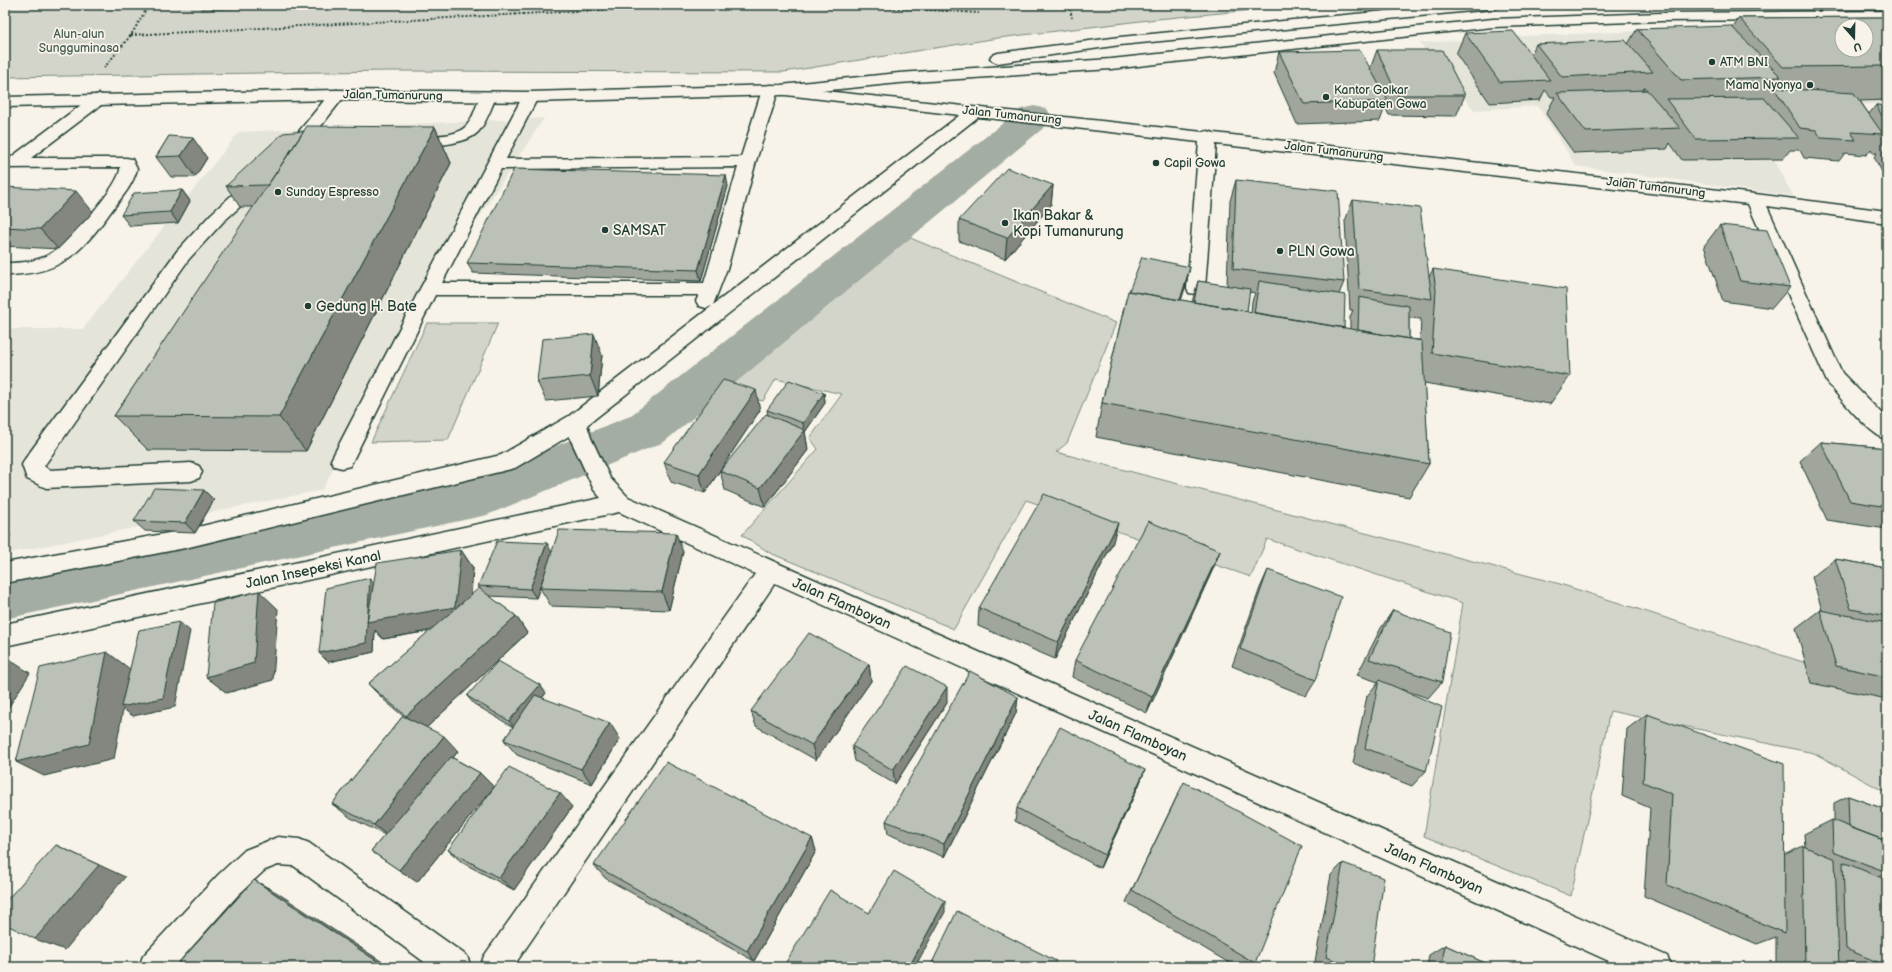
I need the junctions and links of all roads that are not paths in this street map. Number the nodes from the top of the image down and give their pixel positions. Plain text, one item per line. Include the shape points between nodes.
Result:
1 (1492, 5) edge
2 (1887, 15) edge
3 (899, 78) junction
4 (775, 90) junction
5 (337, 94) junction
6 (488, 97) junction
7 (530, 97) junction
8 (98, 99) junction
9 (5, 102) edge
10 (974, 112) junction
11 (1208, 136) junction
12 (395, 142) edge
13 (318, 147) edge
14 (295, 148) junction
15 (10, 162) edge
16 (747, 162) junction
17 (495, 164) junction
18 (1755, 199) junction
19 (1887, 217) edge
20 (5, 269) edge
21 (1196, 288) edge
22 (429, 289) junction
23 (578, 430) junction
24 (1887, 432) edge
25 (342, 460) dead end
26 (191, 472) dead end
27 (620, 503) junction
28 (770, 571) junction
29 (5, 573) edge
30 (5, 635) edge
31 (154, 967) edge
32 (456, 967) edge
33 (495, 967) edge
34 (1656, 967) edge

1 - 3 street, Jalan Tumanurung via 1120,41 987,59
2 - 3 street, Jalan Tumanurung via 1661,17 1493,23 1111,64
3 - 4 street, Jalan Tumanurung
4 - 7 street, Jalan Tumanurung
4 - 10 street, Jalan Tumanurung
4 - 16 street
5 - 6 street, Jalan Tumanurung
5 - 8 street, Jalan Tumanurung
5 - 14 street
6 - 7 street, Jalan Tumanurung
6 - 12 street via 472,130 465,134
7 - 17 street
8 - 9 street, Jalan Tumanurung
8 - 15 street
10 - 11 street, Jalan Tumanurung
10 - 23 street
11 - 18 street, Jalan Tumanurung
11 - 21 street
13 - 14 street
14 - 26 street via 217,218 183,255 33,465 34,473 46,479
15 - 20 street via 120,162 126,163 129,169 125,182 71,249 48,263 26,269
16 - 17 street
16 - 22 street via 708,296
17 - 22 street
18 - 19 street, Jalan Tumanurung
18 - 24 street via 1834,377
22 - 25 street
23 - 27 street via 602,484
23 - 29 street via 507,462 185,539
27 - 28 street, Jalan Flamboyan
27 - 30 street, Jalan Insepeksi Kanal
28 - 33 street
28 - 34 street, Jalan Flamboyan
31 - 32 street via 228,885 255,860 278,851 290,851 299,853

